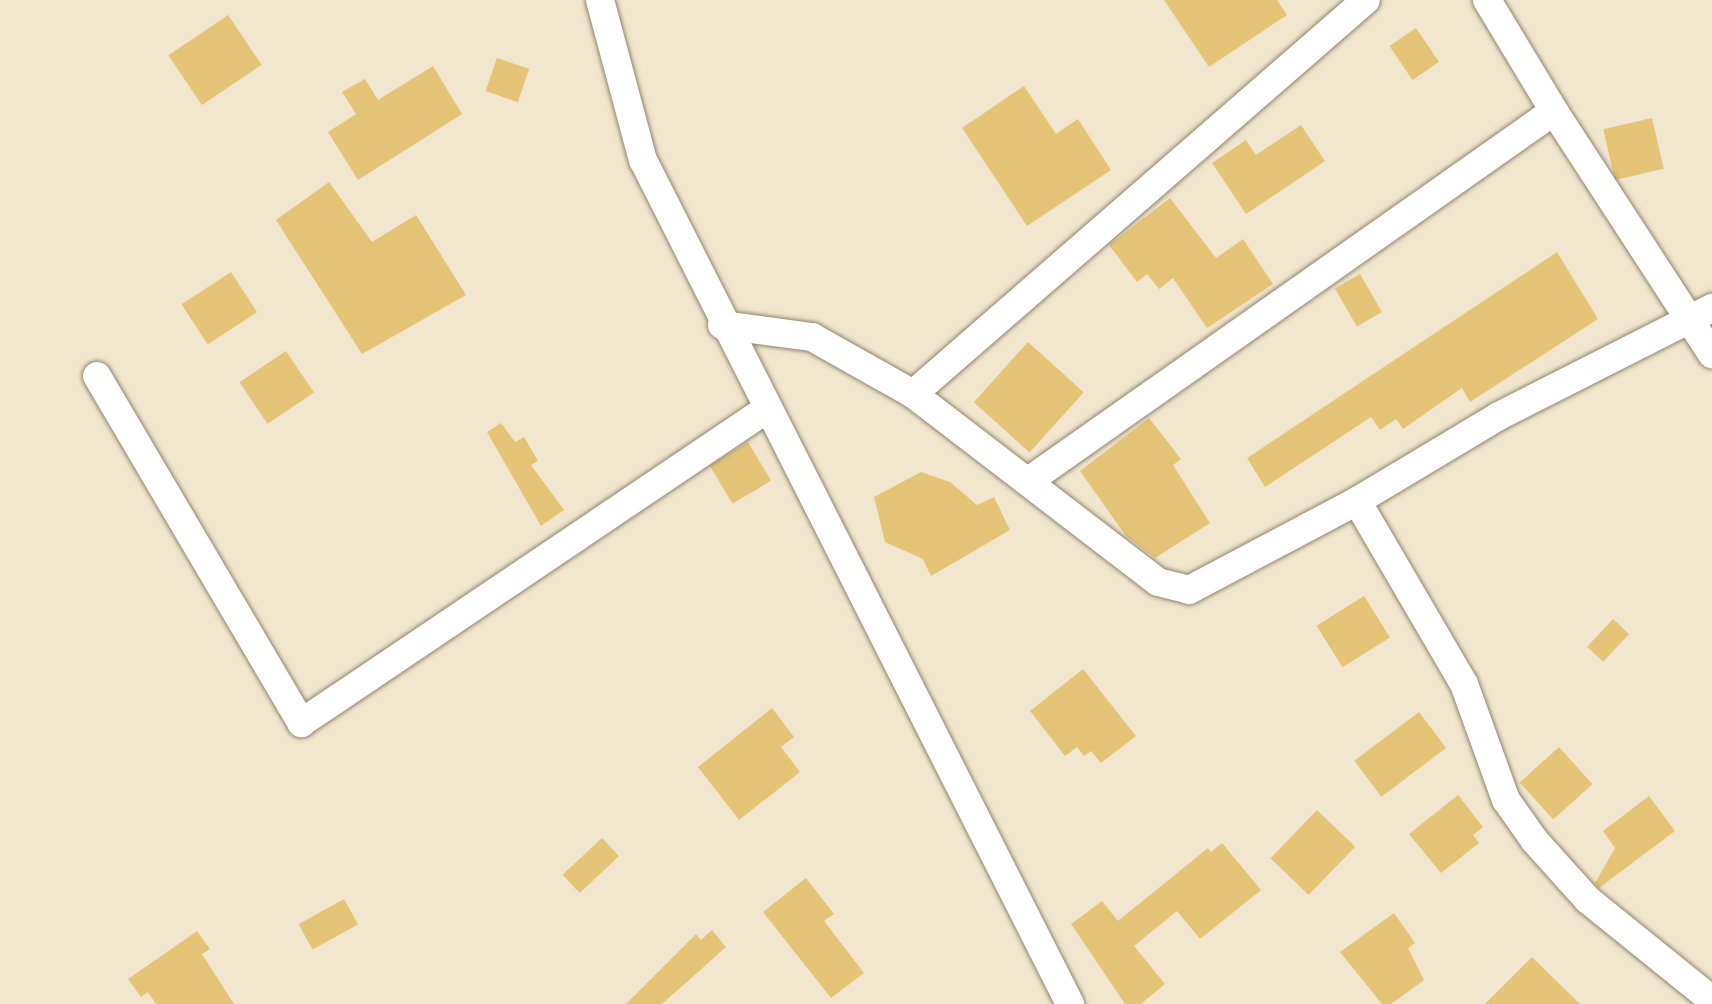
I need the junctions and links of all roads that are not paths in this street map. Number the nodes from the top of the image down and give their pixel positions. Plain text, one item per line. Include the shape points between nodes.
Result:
1 (600, 0) edge
2 (1366, 0) edge
3 (1487, 0) edge
4 (1554, 111) junction
5 (1712, 308) edge
6 (1684, 318) junction
7 (722, 325) junction
8 (1712, 354) edge
9 (97, 376) dead end
10 (913, 394) junction
11 (767, 409) junction
12 (1030, 480) junction
13 (1357, 501) junction
14 (1712, 1000) edge
15 (1070, 1004) edge

1 - 7 street via 643,160
2 - 10 street
3 - 4 street
4 - 6 street
4 - 12 street
5 - 6 street
6 - 8 street
6 - 13 street via 1499,416
7 - 10 street via 812,337
7 - 11 street
9 - 11 street via 301,723
10 - 12 street
11 - 15 street
12 - 13 street via 1158,582 1189,590
13 - 14 street via 1464,684 1506,800 1588,900

